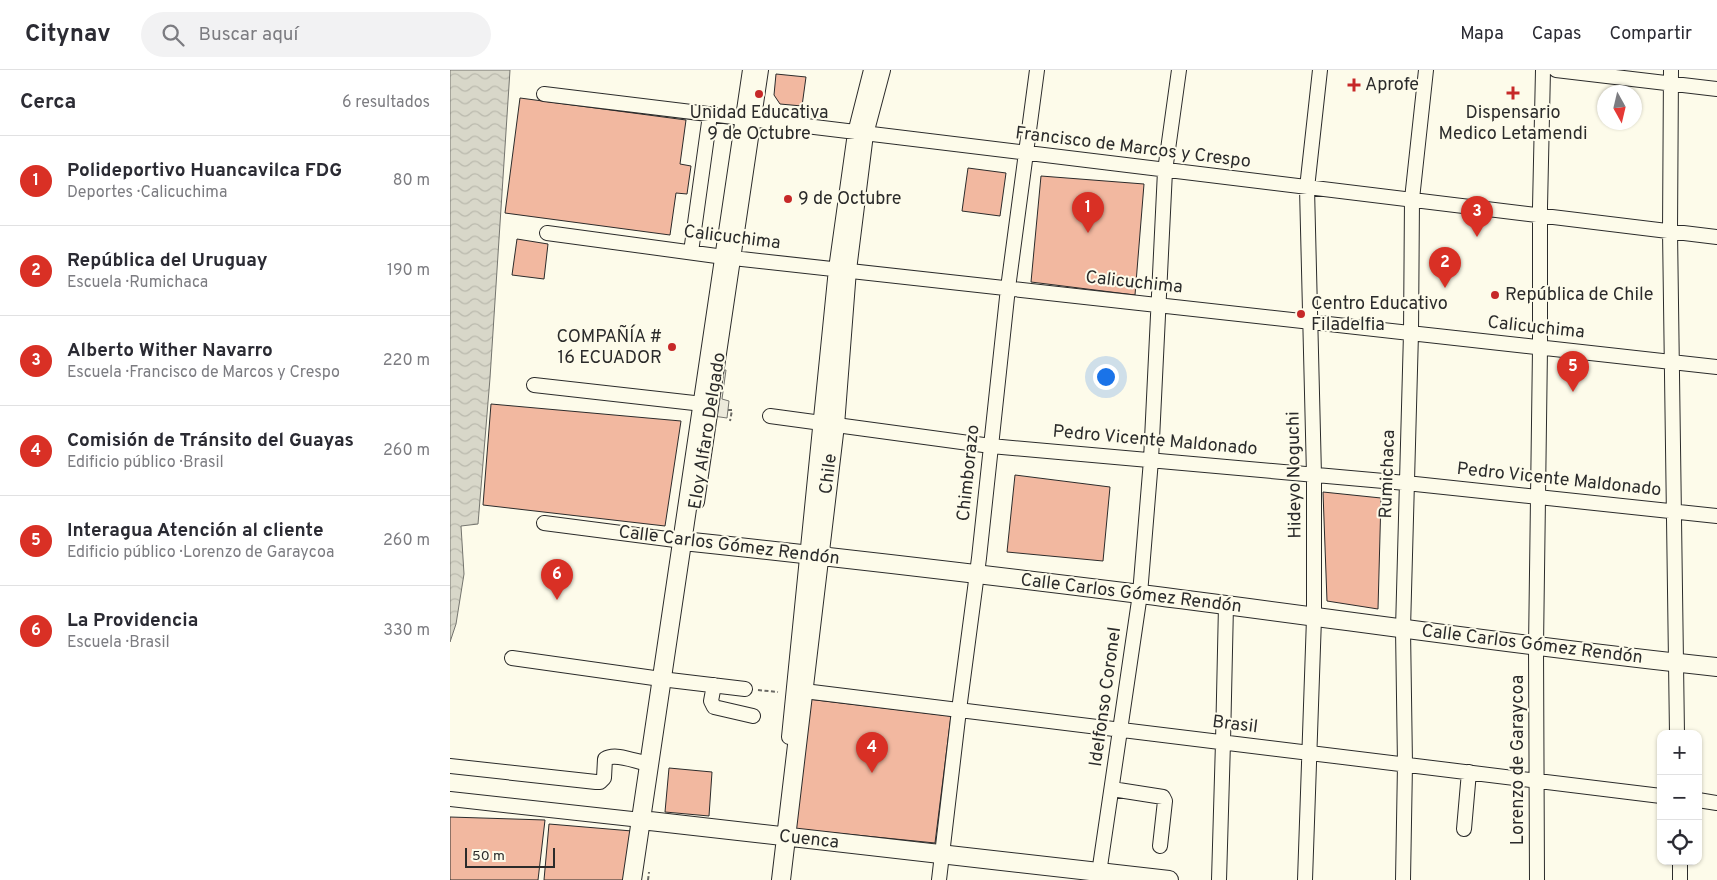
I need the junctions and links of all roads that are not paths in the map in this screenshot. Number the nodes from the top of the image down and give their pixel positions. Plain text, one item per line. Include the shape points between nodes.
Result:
1 (752, 70) edge
2 (761, 70) edge
3 (871, 70) edge
4 (881, 70) edge
5 (1037, 70) edge
6 (1179, 70) edge
7 (1320, 70) edge
8 (1426, 70) edge
9 (1543, 70) edge
10 (1556, 70) edge
11 (1671, 77) edge
12 (1717, 89) edge
13 (544, 94) dead end
14 (710, 115) junction
15 (750, 120) junction
16 (859, 133) junction
17 (1026, 154) junction
18 (1165, 171) junction
19 (1307, 188) junction
20 (1412, 199) junction
21 (1540, 216) junction
22 (1670, 231) junction
23 (547, 233) dead end
24 (1717, 237) edge
25 (691, 252) junction
26 (729, 257) junction
27 (842, 270) junction
28 (1008, 288) junction
29 (1160, 305) junction
30 (1310, 322) junction
31 (1411, 333) junction
32 (1540, 348) junction
33 (1673, 362) junction
34 (1717, 368) edge
35 (534, 385) dead end
36 (703, 404) junction
37 (770, 416) dead end
38 (828, 424) junction
39 (991, 446) junction
40 (1151, 460) junction
41 (1314, 474) junction
42 (1406, 483) junction
43 (1537, 496) junction
44 (1674, 510) junction
45 (1717, 516) edge
46 (544, 523) dead end
47 (687, 542) junction
48 (814, 555) junction
49 (976, 575) junction
50 (1140, 594) junction
51 (1226, 605) junction
52 (1314, 618) junction
53 (1403, 629) junction
54 (1536, 647) junction
55 (512, 658) dead end
56 (1677, 662) junction
57 (1717, 666) edge
58 (665, 680) junction
59 (714, 685) junction
60 (745, 689) road end
61 (804, 691) junction
62 (959, 710) junction
63 (753, 716) dead end
64 (1121, 729) junction
65 (1677, 730) edge
66 (1224, 742) junction
67 (1311, 753) junction
68 (649, 764) junction
69 (1405, 764) junction
70 (450, 766) edge
71 (1469, 772) junction
72 (1537, 780) junction
73 (1112, 789) junction
74 (1657, 795) edge
75 (450, 799) edge
76 (1702, 800) edge
77 (1717, 802) edge
78 (645, 820) junction
79 (1464, 829) dead end
80 (783, 837) junction
81 (1160, 846) dead end
82 (942, 854) junction
83 (1680, 865) edge
84 (1099, 876) edge
85 (632, 880) edge
86 (640, 880) edge
87 (775, 880) edge
88 (781, 880) edge
89 (939, 880) edge
90 (1169, 880) edge
91 (1219, 880) edge
92 (1305, 880) edge
93 (1403, 880) edge
94 (1537, 880) edge
95 (1680, 880) edge

1 - 15 main road, Eloy Alfaro Delgado
2 - 15 street, Eloy Alfaro Delgado
3 - 16 street, Chile
4 - 16 main road, Chile
5 - 17 street, Chimborazo
6 - 18 street, Idelfonso Coronel
7 - 19 street, Hideyo Noguchi
8 - 20 street, Rumichaca
9 - 21 street, Lorenzo de Garaycoa
10 - 11 street
11 - 12 street
11 - 22 street
13 - 14 street, Francisco de Marcos y Crespo
14 - 15 street, Francisco de Marcos y Crespo
14 - 25 street
15 - 16 street, Francisco de Marcos y Crespo
15 - 26 main road, Eloy Alfaro Delgado
16 - 17 street, Francisco de Marcos y Crespo
16 - 27 main road, Chile
17 - 18 street, Francisco de Marcos y Crespo
17 - 28 street, Chimborazo
18 - 19 street, Francisco de Marcos y Crespo
18 - 29 street, Idelfonso Coronel
19 - 20 street, Francisco de Marcos y Crespo
19 - 30 street, Hideyo Noguchi
20 - 21 street, Francisco de Marcos y Crespo
20 - 31 street, Rumichaca
21 - 22 street, Francisco de Marcos y Crespo
21 - 32 street, Lorenzo de Garaycoa
22 - 24 street, Francisco de Marcos y Crespo
22 - 33 street
23 - 25 street, Calicuchima
25 - 26 street, Calicuchima
26 - 27 street, Calicuchima
26 - 36 main road, Eloy Alfaro Delgado
26 - 47 street, Eloy Alfaro Delgado
27 - 28 street, Calicuchima
27 - 38 main road, Chile
28 - 29 street, Calicuchima
28 - 39 street, Chimborazo
29 - 30 street, Calicuchima
29 - 40 street, Idelfonso Coronel
30 - 31 street, Calicuchima
30 - 41 street, Hideyo Noguchi
31 - 32 street, Calicuchima
31 - 42 street, Rumichaca
32 - 33 street, Calicuchima
32 - 43 street, Lorenzo de Garaycoa
33 - 34 street, Calicuchima
33 - 44 street
35 - 36 street
36 - 47 main road, Eloy Alfaro Delgado
37 - 38 street, Pedro Vicente Maldonado
38 - 39 street, Pedro Vicente Maldonado
38 - 48 main road, Chile
39 - 40 street, Pedro Vicente Maldonado
39 - 49 street, Chimborazo
40 - 41 street, Pedro Vicente Maldonado
40 - 50 street, Idelfonso Coronel
41 - 42 street, Pedro Vicente Maldonado
41 - 52 street, Hideyo Noguchi
42 - 43 street, Pedro Vicente Maldonado
42 - 53 street, Rumichaca
43 - 44 street, Pedro Vicente Maldonado
43 - 54 street, Lorenzo de Garaycoa
44 - 45 street, Pedro Vicente Maldonado
44 - 56 street
46 - 47 street, Calle Carlos Gómez Rendón
47 - 48 main road, Calle Carlos Gómez Rendón
47 - 58 main road, Eloy Alfaro Delgado
48 - 49 main road, Calle Carlos Gómez Rendón
48 - 61 main road, Chile
48 - 80 street, Chile
49 - 50 main road, Calle Carlos Gómez Rendón
49 - 62 street, Chimborazo
50 - 51 main road, Calle Carlos Gómez Rendón
50 - 64 street, Idelfonso Coronel
51 - 52 main road, Calle Carlos Gómez Rendón
51 - 66 street
52 - 53 main road, Calle Carlos Gómez Rendón
52 - 67 street, Hideyo Noguchi
53 - 54 main road, Calle Carlos Gómez Rendón
53 - 69 street, Rumichaca
54 - 56 main road, Calle Carlos Gómez Rendón
54 - 72 street, Lorenzo de Garaycoa
55 - 58 street
56 - 57 main road, Calle Carlos Gómez Rendón
56 - 65 street
58 - 59 street
58 - 68 main road, Eloy Alfaro Delgado
58 - 78 street, Eloy Alfaro Delgado
59 - 60 street
59 - 63 street via 714,707
61 - 62 street, Brasil
61 - 80 main road, Chile
62 - 64 street, Brasil
62 - 82 street, Chimborazo
64 - 66 street, Brasil
64 - 73 street, Idelfonso Coronel
66 - 67 street, Brasil
66 - 91 street
67 - 69 street, Brasil
67 - 92 street, Hideyo Noguchi
68 - 70 street via 609,756 605,759 604,778 600,782
68 - 78 main road, Eloy Alfaro Delgado
69 - 71 street, Brasil
69 - 93 street, Rumichaca
71 - 72 street, Brasil
71 - 79 street
72 - 74 street, Brasil
72 - 94 street, Lorenzo de Garaycoa
73 - 81 street via 1163,797
73 - 84 street, Idelfonso Coronel
75 - 78 street, Cuenca
76 - 77 street
78 - 80 main road, Cuenca
78 - 85 main road, Eloy Alfaro Delgado
78 - 86 street, Eloy Alfaro Delgado
80 - 82 main road, Cuenca
80 - 87 street, Chile
80 - 88 main road, Chile
82 - 84 main road, Cuenca
82 - 89 street, Chimborazo
83 - 95 street
84 - 90 main road, Cuenca

